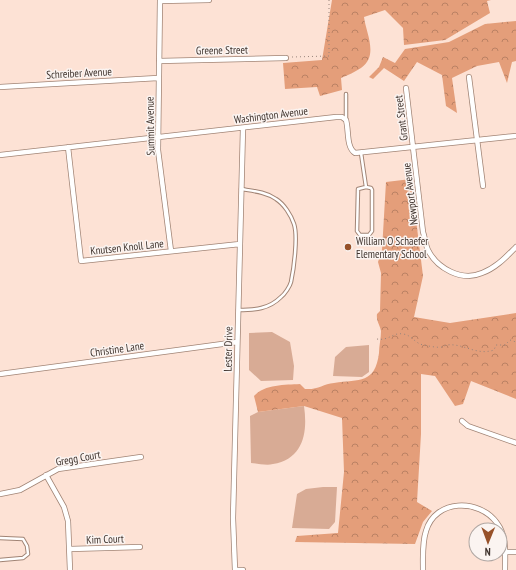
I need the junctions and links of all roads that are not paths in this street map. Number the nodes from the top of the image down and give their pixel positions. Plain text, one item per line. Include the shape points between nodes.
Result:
1 (209, 0) edge
2 (160, 1) edge
3 (286, 58) road end
4 (159, 61) junction
5 (469, 77) dead end
6 (158, 78) junction
7 (0, 87) edge
8 (406, 88) dead end
9 (346, 94) dead end
10 (346, 120) junction
11 (242, 128) junction
12 (516, 136) edge
13 (159, 137) junction
14 (477, 140) junction
15 (68, 147) junction
16 (413, 147) junction
17 (361, 153) junction
18 (0, 155) edge
19 (483, 186) dead end
20 (366, 187) junction
21 (241, 190) junction
22 (240, 244) junction
23 (516, 247) edge
24 (171, 251) junction
25 (238, 310) junction
26 (237, 342) junction
27 (0, 374) edge
28 (462, 421) dead end
29 (516, 442) edge
30 (141, 458) dead end
31 (46, 475) junction
32 (0, 494) edge
33 (497, 522) edge
34 (0, 538) edge
35 (140, 546) dead end
36 (70, 549) junction
37 (0, 560) edge
38 (70, 570) edge
39 (236, 570) edge
40 (243, 570) edge
41 (423, 570) edge

1 - 2 street
2 - 4 street, Summit Avenue
3 - 4 street, Greene Street
4 - 6 street, Summit Avenue
5 - 14 street
6 - 7 street, Schreiber Avenue
6 - 13 street, Summit Avenue
8 - 16 street, Grant Street
9 - 10 lane
10 - 11 street, Washington Avenue via 336,117
10 - 17 street via 351,151
11 - 13 street, Washington Avenue
11 - 21 street, Lester Drive
12 - 14 street
13 - 15 street, Washington Avenue
13 - 24 street, Summit Avenue via 158,150
14 - 16 street
14 - 19 street
15 - 18 street, Washington Avenue
15 - 24 street, Knutsen Knoll Lane via 81,261
16 - 17 street
16 - 23 street, Newport Avenue via 423,232 427,248 434,260 448,271 464,276 481,274 496,266
17 - 20 lane
20 - 20 lane via 372,190 372,231 369,235 360,235 357,231 358,189
21 - 22 street, Lester Drive
21 - 25 lane via 262,192 277,199 288,211 294,225 295,245 291,283 282,297 258,310
22 - 24 street, Knutsen Knoll Lane
22 - 25 street, Lester Drive
25 - 26 street, Lester Drive
26 - 27 street, Christine Lane
26 - 39 street, Lester Drive via 233,518
28 - 29 street via 468,426
30 - 31 street, Gregg Court via 68,467
31 - 32 street, Gregg Court via 20,490
31 - 36 street via 64,507
33 - 41 street via 476,506 446,508 433,518 426,529
34 - 37 lane via 23,538 28,554 23,558
35 - 36 street, Kim Court
36 - 38 street
39 - 40 street

